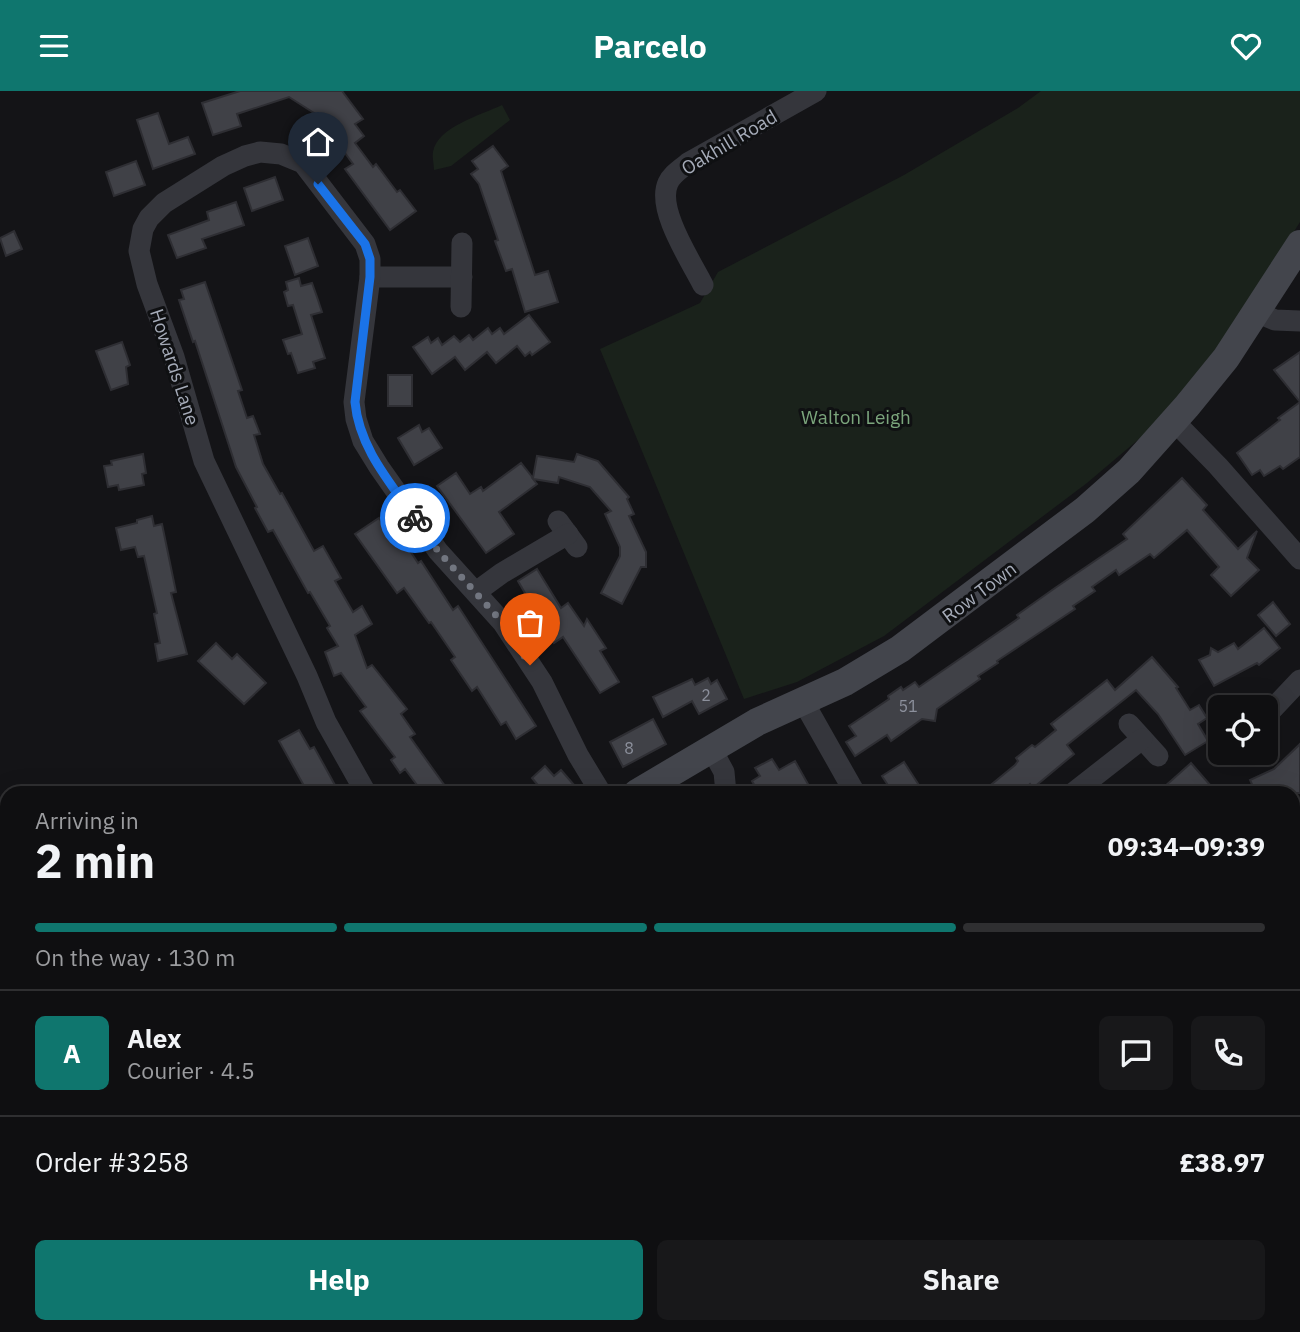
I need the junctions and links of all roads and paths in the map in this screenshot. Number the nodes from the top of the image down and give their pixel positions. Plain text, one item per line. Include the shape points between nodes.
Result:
1 (816, 91) edge
2 (462, 243) dead end
3 (1300, 244) edge
4 (370, 277) junction
5 (461, 277) junction
6 (703, 285) dead end
7 (461, 307) dead end
8 (1256, 312) junction
9 (1300, 321) edge
10 (1174, 421) junction
11 (568, 534) dead end
12 (1300, 559) edge
13 (476, 592) junction
14 (1300, 680) edge
15 (803, 701) junction
16 (1278, 703) edge
17 (711, 748) junction
18 (1158, 756) dead end
19 (362, 786) edge
20 (597, 786) edge
21 (649, 786) edge
22 (725, 786) edge
23 (851, 786) edge
24 (1080, 786) edge

1 - 6 street, Oakhill Road via 688,163 668,183 667,212
2 - 5 street
3 - 8 street, Row Town
4 - 5 street
4 - 13 street, Howards Lane via 355,402 363,441 438,551
4 - 19 street, Howards Lane via 365,244 303,163 281,154 245,156 164,203 149,218 139,251 204,461 326,722
5 - 7 street
8 - 9 street via 1275,320
8 - 10 street, Row Town via 1226,358
10 - 12 street
10 - 15 street, Row Town via 1129,471 1085,510 958,608 845,682
11 - 13 street
13 - 20 street, Howards Lane via 542,682
14 - 16 street
15 - 17 street, Row Town
15 - 23 street
17 - 21 street, Row Town
17 - 22 street via 724,772
18 - 24 street via 1136,731

